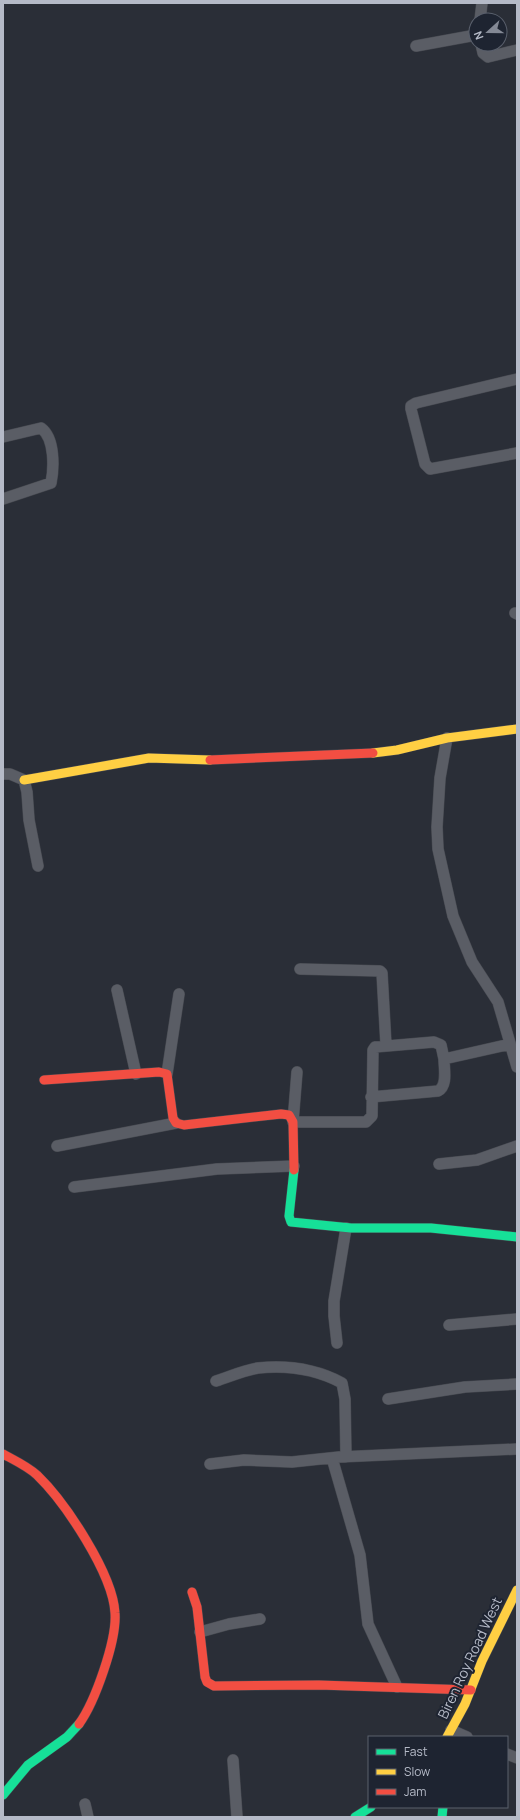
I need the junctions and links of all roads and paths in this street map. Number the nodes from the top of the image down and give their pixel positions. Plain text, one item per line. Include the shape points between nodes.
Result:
1 (468, 36) edge
2 (416, 46) dead end
3 (484, 52) edge
4 (506, 52) edge
5 (517, 379) edge
6 (3, 437) edge
7 (517, 453) edge
8 (3, 499) edge
9 (517, 729) edge
10 (447, 738) junction
11 (3, 774) edge
12 (24, 780) junction
13 (38, 866) dead end
14 (300, 969) dead end
15 (117, 990) dead end
16 (178, 994) dead end
17 (510, 1044) junction
18 (386, 1045) junction
19 (444, 1059) junction
20 (517, 1067) edge
21 (297, 1072) dead end
22 (136, 1074) junction
23 (167, 1074) junction
24 (44, 1080) dead end
25 (371, 1097) junction
26 (293, 1122) junction
27 (176, 1123) junction
28 (57, 1146) dead end
29 (517, 1146) edge
30 (439, 1164) dead end
31 (294, 1166) junction
32 (74, 1187) dead end
33 (346, 1228) junction
34 (517, 1237) edge
35 (517, 1319) edge
36 (449, 1326) dead end
37 (337, 1343) dead end
38 (216, 1381) dead end
39 (517, 1384) edge
40 (388, 1399) dead end
41 (517, 1449) edge
42 (3, 1454) edge
43 (346, 1457) junction
44 (332, 1458) junction
45 (210, 1464) dead end
46 (517, 1590) edge
47 (192, 1592) dead end
48 (260, 1619) dead end
49 (200, 1632) junction
50 (397, 1687) junction
51 (471, 1690) junction
52 (449, 1734) edge
53 (461, 1736) edge
54 (233, 1760) dead end
55 (3, 1795) edge
56 (85, 1804) dead end
57 (368, 1808) edge
58 (88, 1817) edge
59 (237, 1817) edge
60 (355, 1817) edge

1 - 2 street
3 - 4 street via 485,56
5 - 7 street via 411,406 425,464 430,469
6 - 8 street via 41,428 46,432 49,441 53,472 51,483
9 - 10 street
10 - 12 street via 377,752 207,760 149,758
10 - 17 street via 440,778 437,838 440,857 453,916 472,962 498,1002
11 - 12 street
12 - 13 street
14 - 18 street via 380,971
15 - 22 street
16 - 23 street
17 - 19 street
17 - 20 street
18 - 19 street via 434,1042 441,1045
18 - 25 street via 375,1047 373,1050
19 - 25 street via 445,1084 442,1089
21 - 26 street
22 - 23 street
22 - 24 street
23 - 27 street via 173,1118
25 - 26 street via 372,1116 366,1122
26 - 27 street via 289,1115 280,1114 184,1125
26 - 31 street
27 - 28 street
29 - 30 street via 477,1160
31 - 32 street via 217,1169
31 - 33 street via 289,1216 291,1222
33 - 34 street via 431,1228
33 - 37 street via 334,1301
35 - 36 street
38 - 43 street via 256,1368 287,1368 302,1369 342,1383 345,1400
39 - 40 street via 457,1388
41 - 43 street
42 - 55 street via 36,1474 85,1539 112,1597 115,1613 114,1630 103,1668 85,1715 77,1727 28,1766
43 - 44 street
44 - 45 street via 292,1462 249,1460
44 - 50 street via 360,1555 368,1624
46 - 51 street, Biren Roy Road West via 500,1621
47 - 49 street
48 - 49 street
49 - 50 street via 205,1677 207,1682 214,1686
50 - 51 street
51 - 52 street, Biren Roy Road West
52 - 53 street
54 - 59 street
56 - 58 street
57 - 60 street

